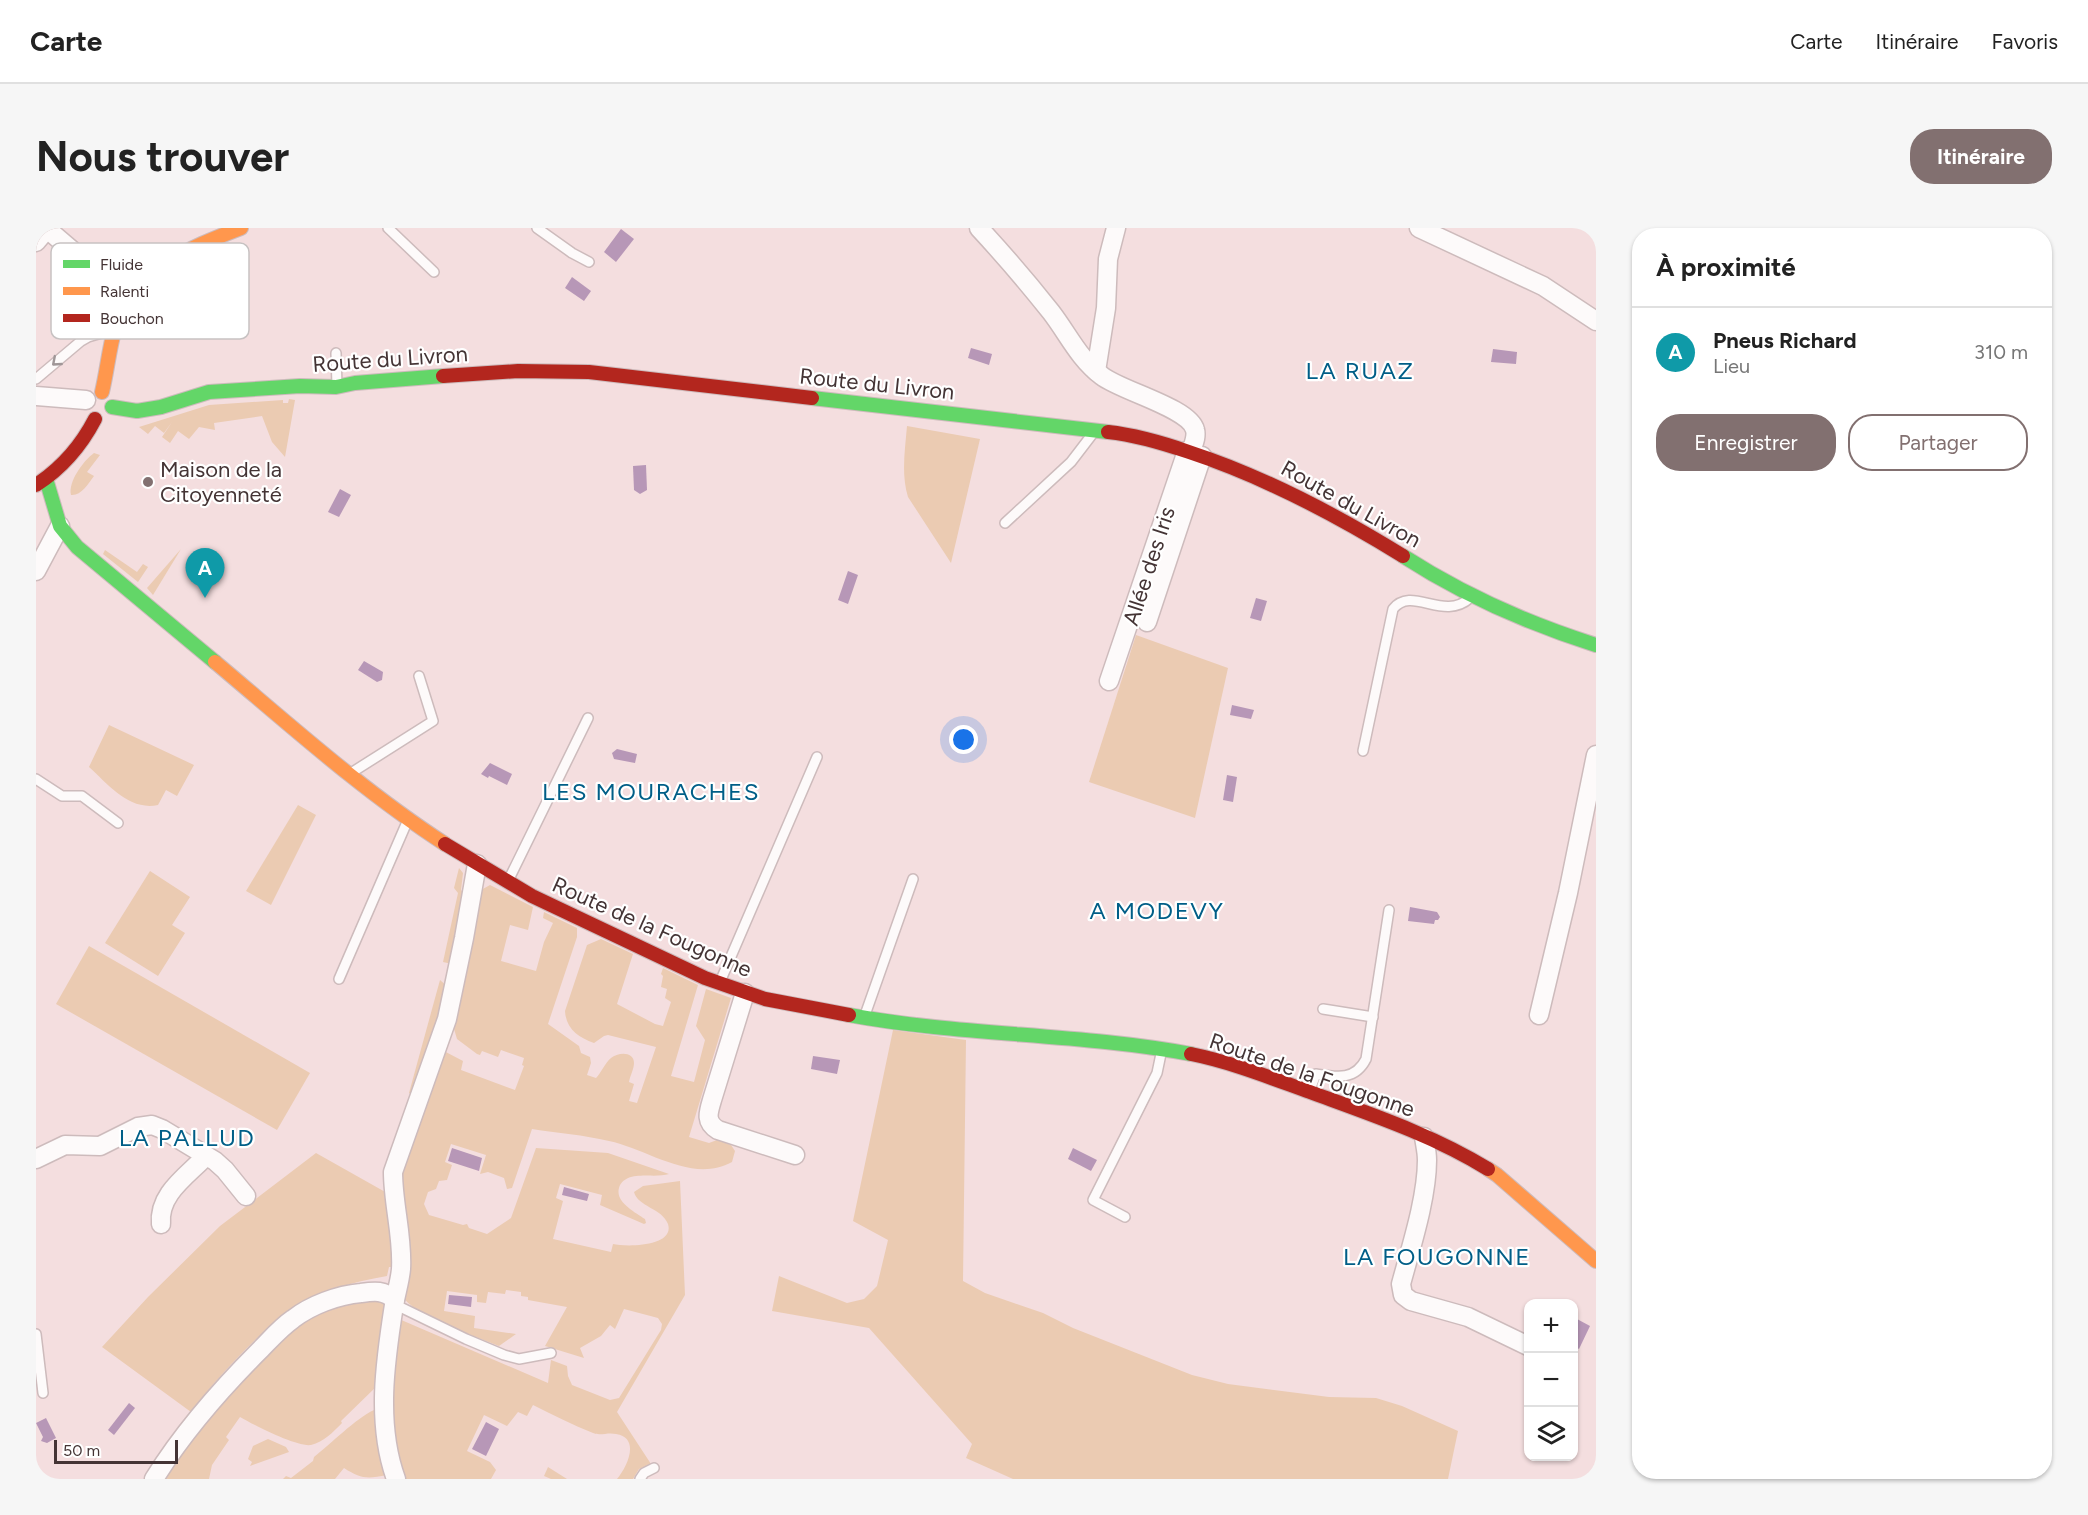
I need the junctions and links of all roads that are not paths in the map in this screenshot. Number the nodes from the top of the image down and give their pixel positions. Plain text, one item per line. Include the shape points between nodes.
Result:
1 (241, 228) edge
2 (388, 228) edge
3 (537, 228) edge
4 (979, 228) edge
5 (1116, 228) edge
6 (1419, 228) edge
7 (36, 242) edge
8 (63, 243) edge
9 (203, 243) edge
10 (589, 262) dead end
11 (434, 272) dead end
12 (1596, 321) edge
13 (86, 339) edge
14 (113, 339) edge
15 (336, 353) dead end
16 (1096, 371) junction
17 (639, 377) junction
18 (36, 379) edge
19 (337, 386) junction
20 (634, 391) dead end
21 (36, 396) edge
22 (94, 396) junction
23 (112, 407) junction
24 (95, 419) junction
25 (1095, 430) junction
26 (1193, 453) junction
27 (41, 482) edge
28 (1005, 523) dead end
29 (60, 526) junction
30 (36, 571) edge
31 (1472, 596) junction
32 (1147, 622) dead end
33 (1596, 645) edge
34 (419, 676) dead end
35 (1109, 681) dead end
36 (588, 718) dead end
37 (1363, 751) dead end
38 (1596, 754) edge
39 (817, 757) dead end
40 (348, 774) junction
41 (36, 779) edge
42 (408, 820) junction
43 (118, 823) dead end
44 (477, 864) junction
45 (913, 879) dead end
46 (507, 883) junction
47 (1389, 910) dead end
48 (339, 979) dead end
49 (719, 985) junction
50 (745, 993) junction
51 (1323, 1009) dead end
52 (1539, 1015) dead end
53 (1373, 1017) junction
54 (864, 1018) junction
55 (1162, 1049) junction
56 (1309, 1092) junction
57 (1424, 1137) junction
58 (795, 1155) dead end
59 (206, 1156) junction
60 (36, 1159) edge
61 (246, 1196) dead end
62 (1125, 1217) dead end
63 (161, 1224) dead end
64 (1596, 1261) edge
65 (394, 1302) junction
66 (36, 1334) edge
67 (1524, 1344) edge
68 (551, 1353) dead end
69 (43, 1393) dead end
70 (654, 1468) dead end
71 (154, 1479) edge
72 (396, 1479) edge
73 (640, 1479) edge

1 - 9 street
2 - 11 lane
3 - 10 lane
4 - 16 street
5 - 16 street via 1108,260 1106,308
6 - 12 street via 1543,286
7 - 8 street via 47,229
13 -> 18 lane
14 - 22 street via 109,367
15 - 19 lane
16 - 26 street via 1117,385 1184,415 1195,430
17 - 19 street, Route du Livron via 551,370
17 - 20 lane
17 - 25 street, Route du Livron
19 - 23 street, Route du Livron via 205,393 142,412
21 - 22 street
22 - 23 street via 109,396
22 - 24 street via 85,409
23 - 24 street via 108,415
24 - 27 street via 72,454
25 - 26 street, Route du Livron via 1152,440
25 - 28 lane via 1071,462
26 - 31 street, Route du Livron via 1255,476 1332,514
26 - 32 street, Allée des Iris
26 - 35 street, Allée des Iris
27 - 29 street, Route de la Fougonne
29 - 30 street
29 - 40 street, Route de la Fougonne via 77,547
31 - 33 street, Route du Livron via 1556,633
31 - 37 lane via 1454,607 1404,601 1393,609
34 - 40 lane via 433,721
36 - 46 lane
38 - 52 street
39 - 49 lane
40 - 42 street, Route de la Fougonne
41 - 43 lane via 62,796 82,796
42 - 44 street, Route de la Fougonne
42 - 48 lane
44 - 46 street, Route de la Fougonne
44 - 65 street via 447,1019 393,1172 401,1269
45 - 54 lane
46 - 49 street, Route de la Fougonne
47 - 53 lane
49 - 50 street, Route de la Fougonne
50 - 54 street, Route de la Fougonne
50 - 58 street via 708,1121 718,1130
51 - 53 lane
53 - 56 lane via 1364,1064 1344,1077 1316,1074
54 - 55 street, Route de la Fougonne
55 - 56 street, Route de la Fougonne via 1210,1059
55 - 62 lane via 1157,1073 1094,1200
56 - 57 street, Route de la Fougonne
57 - 64 street, Route de la Fougonne via 1497,1175
57 - 67 street via 1424,1188 1401,1284 1402,1295 1468,1317
59 - 60 street via 162,1129 147,1125 104,1145 65,1145
59 - 61 street via 220,1165
59 - 63 street via 166,1198 160,1213
65 - 68 lane via 504,1355 519,1359
65 - 71 street via 378,1291 352,1294 293,1318 218,1395
65 - 72 street via 384,1399 387,1444
66 - 69 lane
70 - 73 lane

